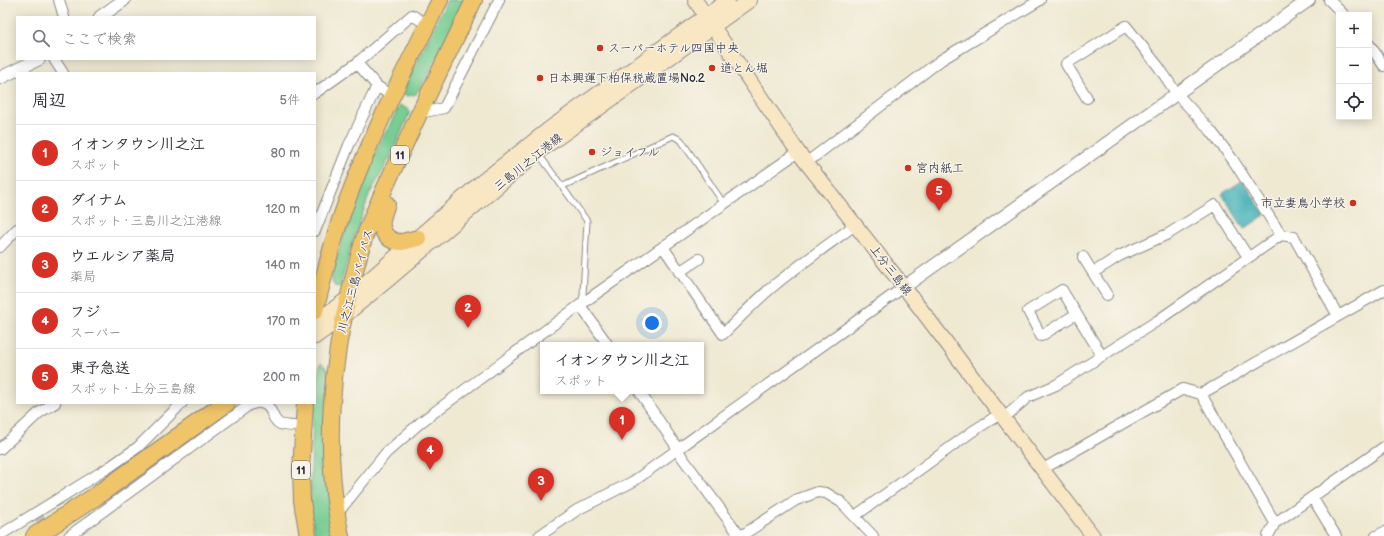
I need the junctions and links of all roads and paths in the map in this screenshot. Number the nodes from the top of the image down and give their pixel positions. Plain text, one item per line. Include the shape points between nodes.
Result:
1 (59, 0) edge
2 (124, 0) edge
3 (440, 0) edge
4 (474, 0) edge
5 (499, 0) edge
6 (696, 0) edge
7 (728, 0) edge
8 (750, 0) edge
9 (1040, 0) edge
10 (1309, 0) edge
11 (1329, 0) edge
12 (1341, 12) edge
13 (64, 16) edge
14 (101, 16) edge
15 (709, 21) junction
16 (428, 24) junction
17 (1372, 48) edge
18 (37, 60) edge
19 (55, 60) edge
20 (357, 63) junction
21 (1384, 66) edge
22 (62, 72) edge
23 (0, 78) edge
24 (377, 86) junction
25 (316, 92) edge
26 (1177, 94) junction
27 (393, 97) junction
28 (1087, 98) dead end
29 (420, 113) junction
30 (538, 152) junction
31 (802, 157) junction
32 (563, 186) junction
33 (724, 204) junction
34 (855, 225) junction
35 (316, 228) edge
36 (16, 230) edge
37 (1281, 235) junction
38 (418, 238) junction
39 (0, 247) edge
40 (662, 247) junction
41 (1083, 257) dead end
42 (1248, 257) junction
43 (699, 259) dead end
44 (679, 272) junction
45 (1094, 272) junction
46 (904, 287) junction
47 (1384, 290) edge
48 (1108, 295) dead end
49 (347, 299) junction
50 (580, 304) junction
51 (316, 307) edge
52 (1076, 314) junction
53 (344, 316) junction
54 (1338, 316) junction
55 (316, 321) edge
56 (316, 336) edge
57 (606, 342) edge
58 (1102, 356) junction
59 (641, 394) edge
60 (1201, 394) junction
61 (53, 404) edge
62 (181, 404) edge
63 (213, 404) edge
64 (225, 404) edge
65 (253, 404) edge
66 (266, 404) edge
67 (305, 404) edge
68 (1002, 416) junction
69 (304, 427) junction
70 (1384, 446) edge
71 (0, 448) edge
72 (678, 449) junction
73 (1043, 469) junction
74 (96, 496) junction
75 (1312, 497) junction
76 (336, 515) junction
77 (855, 516) junction
78 (1275, 523) junction
79 (1384, 532) edge
80 (0, 535) edge
81 (35, 536) edge
82 (68, 536) edge
83 (308, 536) edge
84 (341, 536) edge
85 (539, 536) edge
86 (740, 536) edge
87 (873, 536) edge
88 (1093, 536) edge
89 (1268, 536) edge
90 (1336, 536) edge
91 (1376, 536) edge

1 - 13 street
2 - 14 street
3 - 16 highway
4 - 29 highway, 川之江三島バイパス / 11
5 - 29 street via 444,108
6 - 15 main road, 上分三島線
7 - 15 main road, 三島川之江港線
8 - 15 main road, 三島川之江港線
9 - 31 street via 941,60
10 - 26 street
11 - 12 street
15 - 30 main road, 三島川之江港線
15 - 31 main road, 上分三島線
15 - 38 main road, 三島川之江港線 via 543,134 479,184
16 - 20 street via 412,15
16 - 27 highway
17 - 21 street
18 - 23 street
19 - 22 street
20 - 24 street
20 - 25 street
24 - 27 street
24 - 35 street via 348,145
26 - 28 street via 1126,26 1066,64
26 - 37 street via 1228,154
26 - 46 street
27 - 51 highway via 376,130 345,206
29 - 38 highway via 381,225 383,232 393,240 402,242
29 - 49 highway, 川之江三島バイパス / 11 via 367,231
30 - 32 lane
30 - 53 main road, 三島川之江港線
31 - 33 street
31 - 34 main road, 上分三島線
32 - 33 lane via 673,136 682,140
32 - 50 lane via 588,221 583,295
33 - 40 street
34 - 44 street via 777,283 723,334
34 - 46 main road, 上分三島線
36 - 39 street
37 - 42 street
37 - 54 street via 1294,237
38 - 49 main road, 三島川之江港線
40 - 44 street
40 - 50 street
41 - 45 street
42 - 45 street via 1215,205 1168,234 1119,256
42 - 58 street
43 - 44 street
45 - 48 street
46 - 68 main road, 上分三島線
46 - 72 street
47 - 54 street
49 - 53 highway, 川之江三島バイパス / 11
49 - 55 main road, 三島川之江港線
50 - 57 street
50 - 76 street via 421,422 386,453
52 - 52 street via 1062,290 1028,311 1041,336
52 - 58 street
53 - 56 main road, 三島川之江港線
53 - 76 highway, 川之江三島バイパス / 11 via 336,353 332,391 331,461
54 - 60 street
58 - 68 street via 1056,385 1028,397
59 - 72 street
60 - 73 street via 1183,389
60 - 78 street
61 - 71 street via 40,412
62 - 80 street via 138,447 37,516
63 - 74 highway
64 - 74 highway
65 - 82 street
66 - 69 street via 280,424
67 - 69 highway, 11
68 - 73 main road, 上分三島線
68 - 77 street via 973,431
69 - 83 highway, 11 via 302,501
70 - 75 street
72 - 85 street via 634,481 577,510
72 - 86 street
73 - 88 main road, 上分三島線
74 - 81 highway
75 - 78 street
75 - 90 street
76 - 84 highway, 川之江三島バイパス / 11
77 - 86 street via 832,496 818,492 796,500
77 - 87 street
78 - 89 street
79 - 91 street

